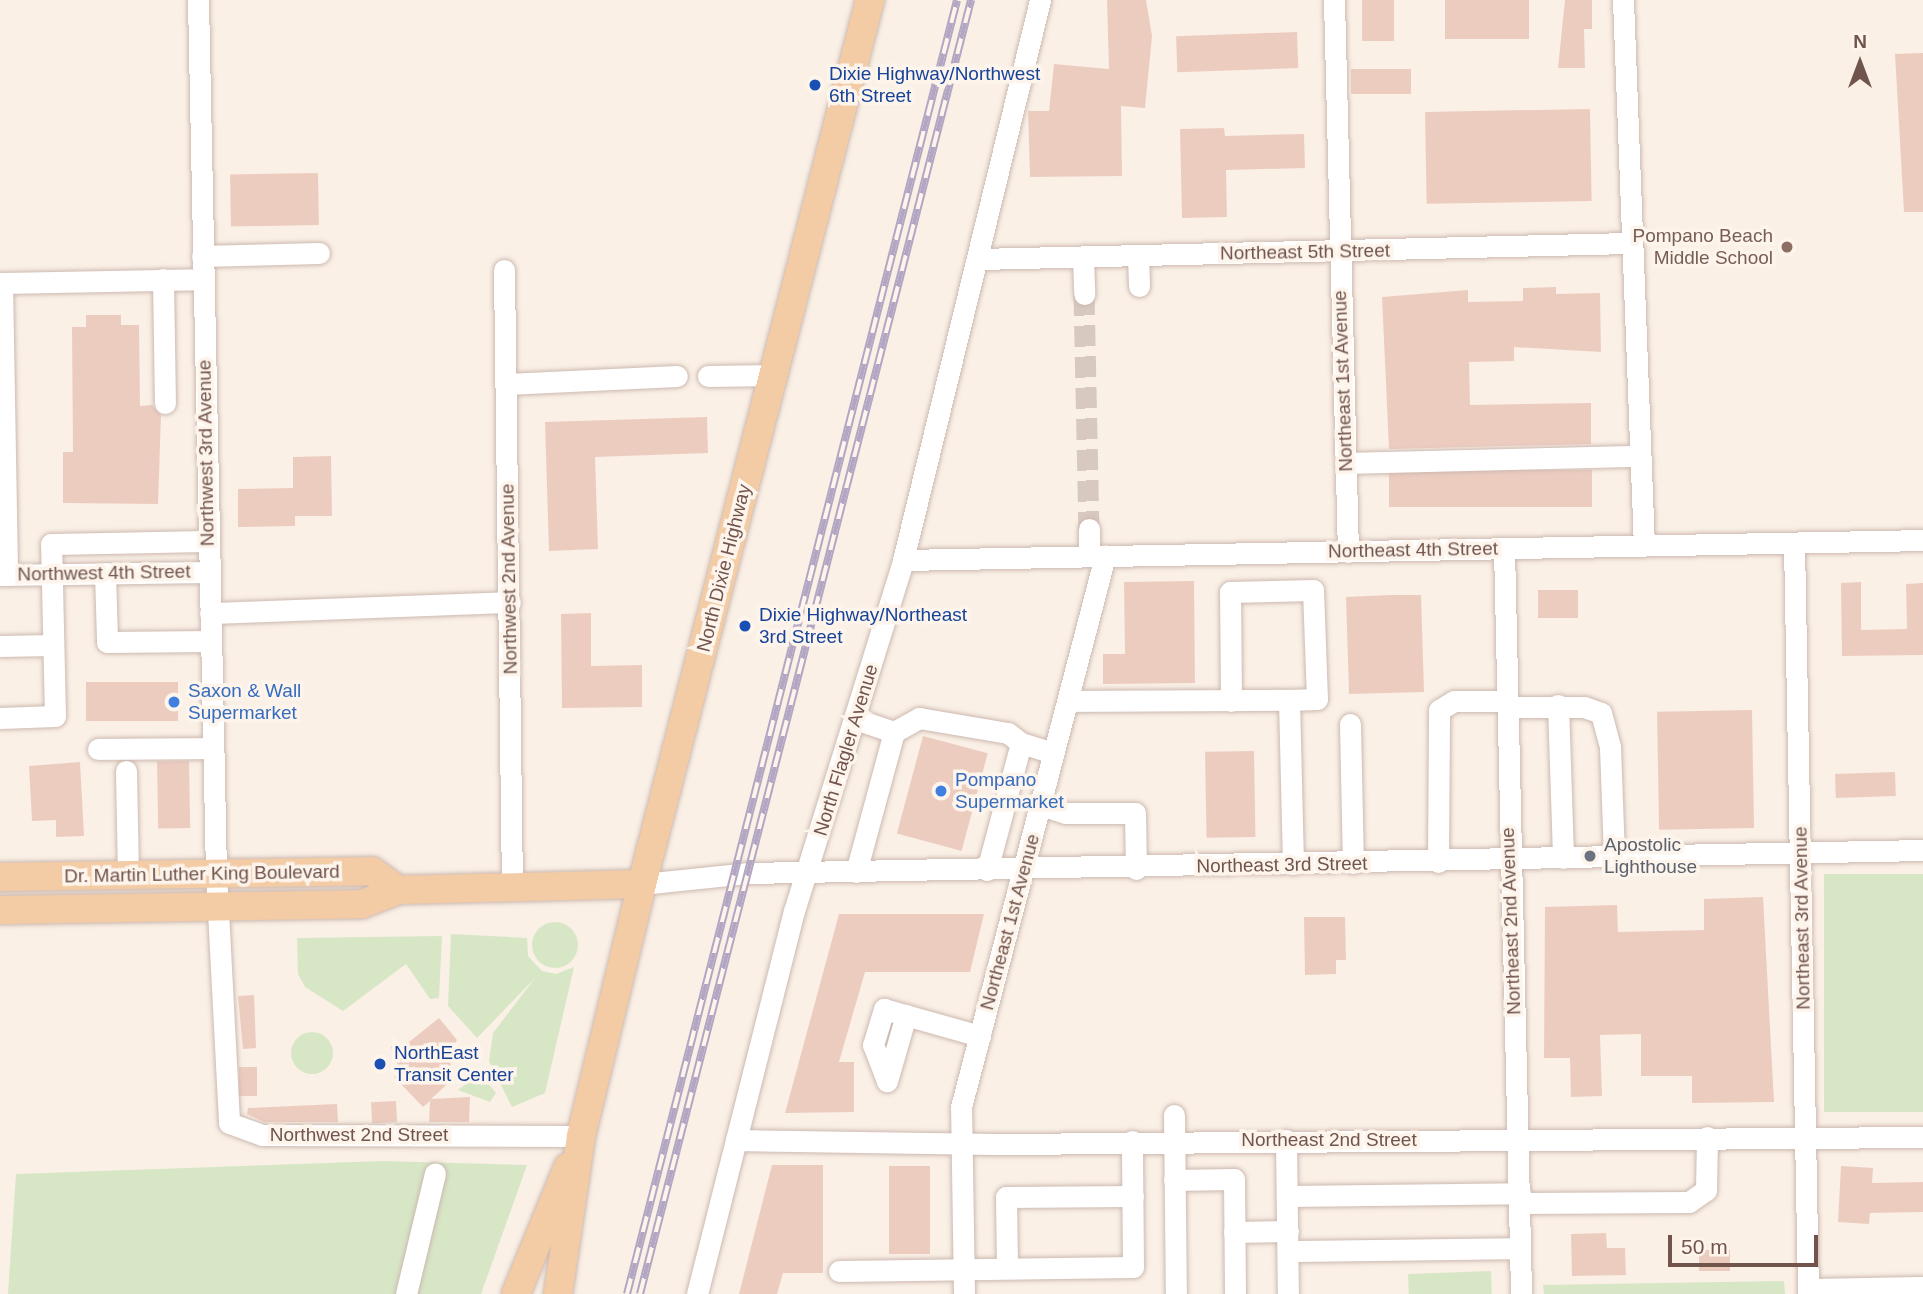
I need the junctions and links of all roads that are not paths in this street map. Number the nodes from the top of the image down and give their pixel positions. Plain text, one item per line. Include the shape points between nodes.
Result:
1 (198, 0) edge
2 (870, 0) edge
3 (1040, 0) edge
4 (1334, 0) edge
5 (1623, 0) edge
6 (1631, 243) junction
7 (1340, 252) junction
8 (319, 253) dead end
9 (202, 256) junction
10 (1138, 256) junction
11 (1083, 257) junction
12 (979, 259) junction
13 (504, 270) dead end
14 (163, 279) junction
15 (203, 279) junction
16 (1, 283) edge
17 (1139, 286) dead end
18 (1084, 294) tunnel mouth
19 (774, 375) junction
20 (677, 376) dead end
21 (708, 376) dead end
22 (506, 384) junction
23 (166, 402) dead end
24 (1640, 456) junction
25 (1345, 463) junction
26 (1089, 529) tunnel mouth
27 (1923, 540) edge
28 (208, 541) junction
29 (1794, 543) junction
30 (1644, 546) junction
31 (1504, 548) junction
32 (1348, 552) junction
33 (1311, 553) junction
34 (1097, 556) junction
35 (902, 560) junction
36 (208, 572) junction
37 (104, 573) junction
38 (51, 574) junction
39 (4, 575) edge
40 (1313, 590) junction
41 (510, 602) junction
42 (209, 613) junction
43 (210, 641) junction
44 (53, 645) junction
45 (0, 646) edge
46 (1289, 700) junction
47 (1068, 701) junction
48 (1231, 701) junction
49 (1507, 704) junction
50 (1559, 705) junction
51 (0, 718) edge
52 (855, 719) junction
53 (1350, 724) dead end
54 (894, 732) junction
55 (1021, 743) junction
56 (213, 748) junction
57 (98, 750) dead end
58 (1054, 753) junction
59 (126, 771) dead end
60 (1041, 805) junction
61 (1923, 850) edge
62 (1802, 854) junction
63 (1614, 857) junction
64 (1563, 858) junction
65 (1509, 861) junction
66 (1438, 862) junction
67 (1353, 863) junction
68 (1293, 864) junction
69 (1136, 869) junction
70 (987, 870) junction
71 (1025, 870) junction
72 (810, 872) junction
73 (856, 872) junction
74 (216, 873) junction
75 (128, 875) junction
76 (14, 877) edge
77 (642, 884) junction
78 (512, 888) junction
79 (398, 890) junction
80 (218, 907) junction
81 (0, 910) edge
82 (29, 910) junction
83 (906, 1015) dead end
84 (980, 1037) junction
85 (1174, 1115) dead end
86 (581, 1136) junction
87 (1707, 1137) junction
88 (1923, 1137) edge
89 (1805, 1138) junction
90 (1519, 1139) junction
91 (736, 1140) junction
92 (1286, 1140) junction
93 (1132, 1141) junction
94 (1174, 1141) junction
95 (960, 1142) junction
96 (435, 1173) dead end
97 (1174, 1180) junction
98 (1133, 1196) junction
99 (1287, 1196) junction
100 (1520, 1198) junction
101 (1234, 1232) junction
102 (1288, 1241) junction
103 (1520, 1248) junction
104 (963, 1268) junction
105 (1007, 1268) junction
106 (839, 1271) dead end
107 (1923, 1287) edge
108 (1808, 1291) edge
109 (406, 1294) edge
110 (516, 1294) edge
111 (558, 1294) edge
112 (697, 1294) edge
113 (964, 1294) edge
114 (1176, 1294) edge
115 (1235, 1294) edge
116 (1288, 1294) edge
117 (1521, 1294) edge

1 - 9 street, Northwest 3rd Avenue
2 - 19 main road, North Dixie Highway
3 - 12 street, North Flagler Avenue
4 - 7 street, Northeast 1st Avenue
5 - 6 street
6 - 7 street, Northeast 5th Street
6 - 24 street
7 - 10 street, Northeast 5th Street
7 - 25 street, Northeast 1st Avenue
8 - 9 street
9 - 15 street, Northwest 3rd Avenue
10 - 11 street, Northeast 5th Street
10 - 17 street
11 - 12 street, Northeast 5th Street
11 - 18 street
12 - 35 street, North Flagler Avenue
13 - 22 street, Northwest 2nd Avenue
14 - 15 street
14 - 16 street
14 - 23 street
15 - 28 street, Northwest 3rd Avenue
16 - 39 street
19 - 21 street
19 - 77 main road, North Dixie Highway
20 - 22 street
22 - 41 street, Northwest 2nd Avenue
24 - 25 street
24 - 30 street
25 - 32 street, Northeast 1st Avenue
26 - 34 street, Northeast 1st Avenue
27 - 29 street, Northeast 4th Street
28 - 36 street, Northwest 3rd Avenue
28 - 38 street via 51,544
29 - 30 street, Northeast 4th Street
29 - 62 street, Northeast 3rd Avenue
30 - 31 street, Northeast 4th Street
31 - 32 street, Northeast 4th Street
31 - 49 street, Northeast 2nd Avenue
32 - 33 street, Northeast 4th Street
33 - 34 street, Northeast 4th Street
33 - 40 street
34 - 35 street, Northeast 4th Street
34 - 47 street, Northeast 1st Avenue
35 - 52 street, North Flagler Avenue
36 - 37 street, Northwest 4th Street
36 - 42 street, Northwest 3rd Avenue
37 - 38 street, Northwest 4th Street
37 - 43 street via 107,642
38 - 39 street, Northwest 4th Street
38 - 44 street
40 - 46 street via 1317,699
40 - 48 street via 1230,592
41 - 42 street
41 - 78 street, Northwest 2nd Avenue
42 - 43 street, Northwest 3rd Avenue
43 - 56 street, Northwest 3rd Avenue
44 - 45 street
44 - 51 street via 55,716
46 - 48 street
46 - 68 street
47 - 48 street
47 - 58 street, Northeast 1st Avenue
49 - 50 street
49 - 65 street, Northeast 2nd Avenue
49 - 66 street via 1454,701 1439,710
50 - 63 street via 1601,713 1610,747
50 - 64 street
52 - 54 street
52 - 72 street, North Flagler Avenue
53 - 67 street
54 - 55 street via 919,718 1008,733
54 - 73 street
55 - 58 street
55 - 70 street
56 - 57 street
56 - 74 street, Northwest 3rd Avenue
58 - 60 street, Northeast 1st Avenue
59 - 75 street
60 - 69 street via 1066,813 1135,813
60 - 71 street, Northeast 1st Avenue
61 - 62 street, Northeast 3rd Street
62 - 63 street, Northeast 3rd Street
62 - 89 street, Northeast 3rd Avenue
63 - 64 street, Northeast 3rd Street
64 - 65 street, Northeast 3rd Street
65 - 66 street, Northeast 3rd Street
65 - 90 street, Northeast 2nd Avenue
66 - 67 street, Northeast 3rd Street
67 - 68 street, Northeast 3rd Street
68 - 69 street, Northeast 3rd Street
69 - 71 street, Northeast 3rd Street
70 - 71 street, Northeast 3rd Street
70 - 73 street, Northeast 3rd Street
71 - 84 street, Northeast 1st Avenue
72 - 73 street, Northeast 3rd Street
72 - 77 street, Northeast 3rd Street
72 - 91 street, North Flagler Avenue via 794,911
74 - 75 main road, Dr. Martin Luther King Boulevard
74 - 79 main road, Dr. Martin Luther King Boulevard via 372,871
74 - 80 street, Northwest 3rd Avenue
75 - 76 main road, Dr. Martin Luther King Boulevard
76 - 82 main road
77 - 78 main road, Dr. Martin Luther King Boulevard
77 - 86 main road, North Dixie Highway
78 - 79 main road, Dr. Martin Luther King Boulevard
79 - 80 main road, Dr. Martin Luther King Boulevard via 362,904
80 - 82 main road, Dr. Martin Luther King Boulevard
80 - 86 street, Northwest 2nd Street via 229,1123 262,1135
81 - 82 main road, Dr. Martin Luther King Boulevard
83 - 84 street
84 - 95 street, Northeast 1st Avenue via 961,1107
85 - 94 street
86 - 110 main road, North Dixie Highway
86 - 111 main road, North Dixie Highway
87 - 89 street, Northeast 2nd Street
87 - 90 street, Northeast 2nd Street
87 - 100 street via 1708,1181 1696,1200
88 - 89 street, Northeast 2nd Street
89 - 108 street, Northeast 3rd Avenue
90 - 92 street, Northeast 2nd Street
90 - 100 street, Northeast 2nd Avenue
91 - 95 street, Northeast 2nd Street
91 - 112 street, North Flagler Avenue
92 - 94 street, Northeast 2nd Street
92 - 99 street
93 - 94 street, Northeast 2nd Street
93 - 95 street, Northeast 2nd Street
93 - 98 street
94 - 97 street
95 - 104 street, Northeast 1st Avenue
96 - 109 street
97 - 101 street via 1234,1179
97 - 114 street
98 - 105 street via 1133,1267
98 - 105 street via 1006,1197
99 - 100 street
99 - 102 street
100 - 103 street, Northeast 2nd Avenue
101 - 102 street
101 - 115 street
102 - 103 street
102 - 116 street
103 - 117 street, Northeast 2nd Avenue
104 - 105 street
104 - 106 street
104 - 113 street, Northeast 1st Avenue
107 - 108 street

